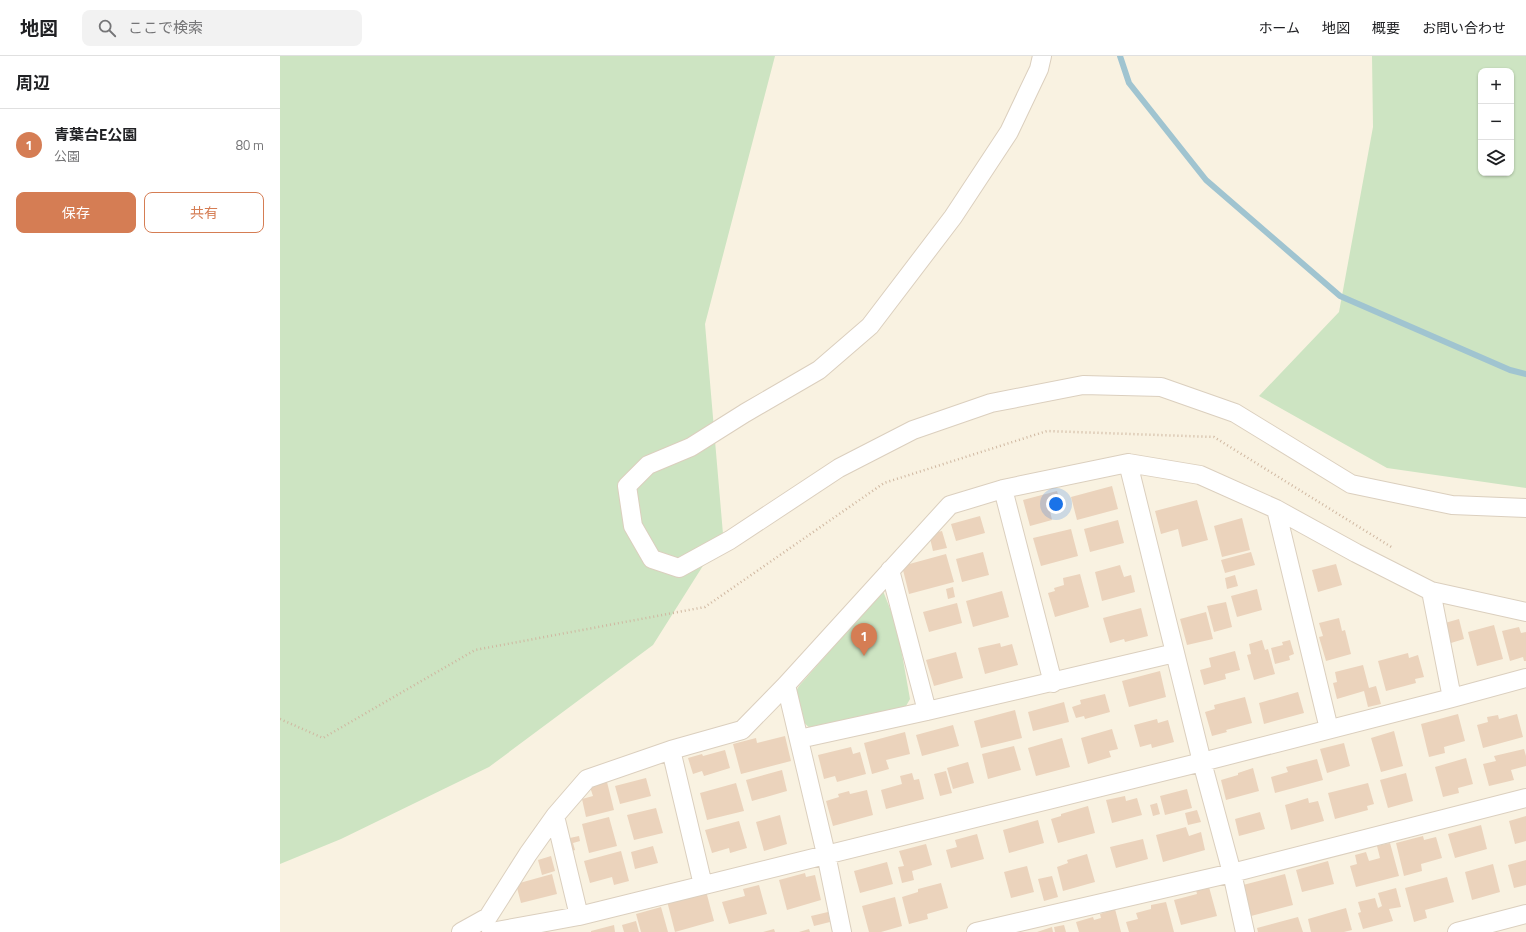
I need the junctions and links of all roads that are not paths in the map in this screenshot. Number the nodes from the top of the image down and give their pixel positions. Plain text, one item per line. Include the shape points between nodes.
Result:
1 (1042, 56) edge
2 (1128, 463) junction
3 (1003, 488) junction
4 (1526, 508) edge
5 (1276, 509) junction
6 (890, 570) junction
7 (1431, 591) junction
8 (1526, 612) edge
9 (1175, 653) junction
10 (1526, 678) edge
11 (1053, 683) junction
12 (786, 685) junction
13 (1452, 698) junction
14 (927, 712) junction
15 (1329, 729) junction
16 (799, 739) junction
17 (671, 750) junction
18 (1202, 762) junction
19 (1526, 798) edge
20 (555, 816) junction
21 (826, 854) junction
22 (1232, 873) junction
23 (703, 885) junction
24 (1526, 914) edge
25 (579, 916) junction
26 (461, 932) edge
27 (491, 932) edge
28 (842, 932) edge
29 (976, 932) edge
30 (1245, 932) edge
31 (1457, 932) edge

1 - 4 street via 1039,69 1009,132 953,217 870,326 819,370 691,447 648,464 627,486 633,526 652,560 679,568 730,540 839,468 913,430 991,403 1083,385 1161,387 1235,413 1351,484 1452,505
2 - 3 street
2 - 5 street via 1200,475
2 - 9 street
3 - 6 street via 950,505
3 - 11 street
5 - 7 street
5 - 15 street
6 - 12 street
6 - 14 street
7 - 8 street
7 - 13 street
9 - 11 street
9 - 18 street
10 - 13 street
11 - 14 street
12 - 16 street
12 - 17 street via 742,730
13 - 15 street
14 - 16 street
15 - 18 street
16 - 21 street
17 - 20 street via 587,780
17 - 23 street
18 - 21 street
18 - 22 street
19 - 22 street
20 - 25 street
20 - 26 street via 488,917
21 - 23 street
21 - 28 street
22 - 29 street
22 - 30 street
23 - 25 street
24 - 31 street
25 - 27 street

